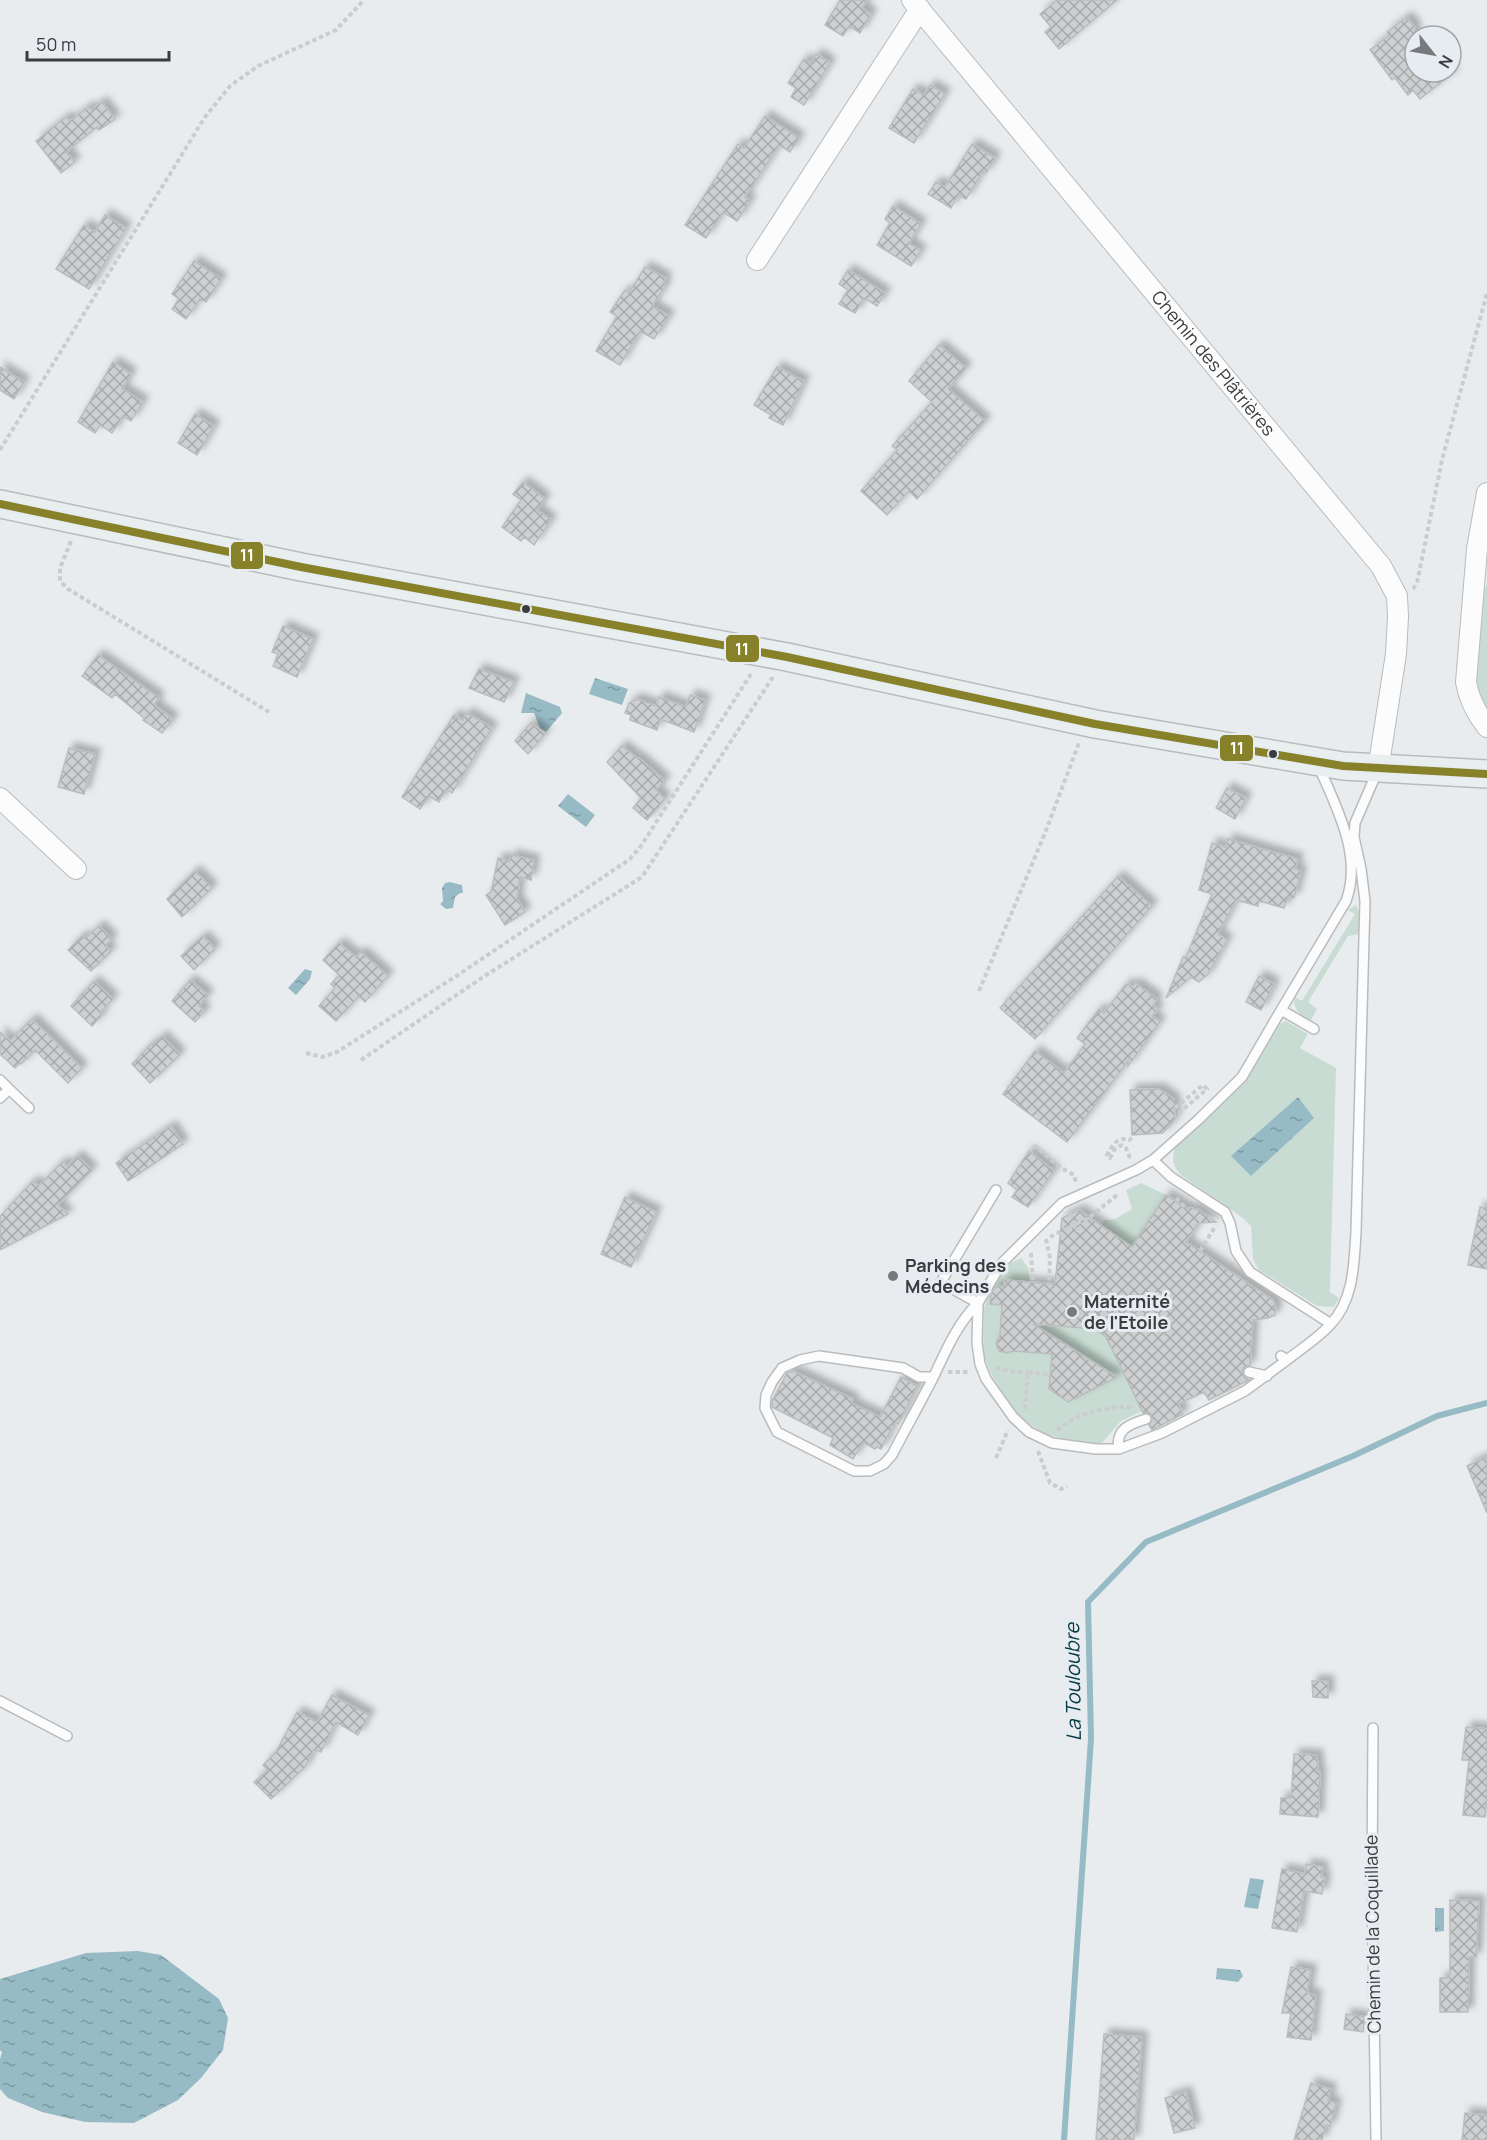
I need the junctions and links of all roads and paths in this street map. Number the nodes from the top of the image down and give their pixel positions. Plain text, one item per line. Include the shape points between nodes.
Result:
1 (363, 0) edge
2 (916, 5) edge
3 (757, 260) dead end
4 (1487, 293) edge
5 (0, 450) edge
6 (1487, 493) edge
7 (0, 504) edge
8 (79, 521) junction
9 (1398, 617) junction
10 (776, 655) junction
11 (269, 712) dead end
12 (1085, 722) junction
13 (1487, 727) edge
14 (1317, 763) junction
15 (1389, 770) junction
16 (1487, 774) edge
17 (0, 798) edge
18 (76, 869) dead end
19 (979, 991) dead end
20 (1281, 1010) junction
21 (1314, 1029) dead end
22 (306, 1053) dead end
23 (361, 1060) dead end
24 (0, 1080) edge
25 (9, 1089) junction
26 (1211, 1093) dead end
27 (0, 1098) edge
28 (29, 1108) dead end
29 (1175, 1108) dead end
30 (1189, 1118) dead end
31 (1180, 1125) dead end
32 (1132, 1138) dead end
33 (1034, 1145) dead end
34 (1153, 1160) junction
35 (1136, 1170) junction
36 (1118, 1178) junction
37 (996, 1190) dead end
38 (1078, 1190) dead end
39 (1225, 1212) junction
40 (1074, 1224) junction
41 (1061, 1231) dead end
42 (1078, 1232) dead end
43 (1046, 1239) dead end
44 (1030, 1246) dead end
45 (1200, 1251) dead end
46 (941, 1282) dead end
47 (1033, 1282) dead end
48 (1049, 1284) dead end
49 (953, 1289) dead end
50 (978, 1303) junction
51 (1331, 1324) junction
52 (982, 1367) junction
53 (935, 1372) junction
54 (1028, 1372) junction
55 (1249, 1372) dead end
56 (1050, 1375) dead end
57 (1267, 1376) junction
58 (1016, 1419) junction
59 (1146, 1419) dead end
60 (1136, 1422) junction
61 (1029, 1432) junction
62 (1045, 1440) junction
63 (1119, 1449) junction
64 (996, 1458) dead end
65 (1067, 1486) dead end
66 (0, 1701) edge
67 (1373, 1728) dead end
68 (67, 1736) dead end
69 (1376, 2140) edge

1 - 5 path via 336,30 258,66 230,86 199,127
2 - 3 street
2 - 9 street, Chemin des Plâtrières via 1381,566 1397,596
4 - 9 path via 1442,460 1417,583
6 - 13 street via 1466,682 1475,711
7 - 8 main road
8 - 10 main road via 301,567
8 - 11 path via 60,568 60,581
9 - 15 street, Chemin des Plâtrières
10 - 12 main road
10 - 22 path via 630,859 337,1052 322,1057
10 - 23 path via 642,877
12 - 14 main road
12 - 19 path via 1049,823
14 - 15 main road
14 - 20 lane via 1342,821 1351,883 1346,901
15 - 16 main road
15 - 51 lane via 1355,823 1365,901 1356,1232 1353,1277 1345,1302
17 - 18 street
20 - 21 lane
20 - 34 lane via 1242,1077
24 - 25 lane
25 - 27 lane
25 - 28 lane
26 - 29 path via 1184,1116 1180,1112 1207,1089 1203,1085
30 - 31 path
32 - 35 path via 1116,1141 1107,1155 1110,1158 1122,1145
33 - 38 path via 1074,1174
34 - 35 lane
34 - 39 lane via 1171,1177
35 - 36 lane
36 - 40 path via 1123,1189 1090,1217
36 - 50 lane via 1062,1203 1001,1264
37 - 46 lane
39 - 45 path
39 - 51 lane via 1236,1251 1250,1272
40 - 41 path
40 - 42 path
43 - 48 path
44 - 47 path
49 - 50 lane
50 - 52 lane via 977,1343
50 - 53 lane via 964,1317
51 - 57 lane via 1284,1358
52 - 53 path via 963,1374
52 - 54 path
52 - 58 lane via 986,1379
53 - 53 lane via 892,1455 870,1471 854,1471 777,1432 765,1408 766,1395 782,1368 800,1360 819,1356 903,1368 919,1377
54 - 56 path
54 - 61 path via 1025,1409
55 - 57 lane
57 - 63 lane via 1155,1437
58 - 61 lane
58 - 64 path
59 - 60 lane
60 - 62 path via 1130,1407 1102,1407 1065,1423
60 - 63 lane via 1120,1431
61 - 62 lane
62 - 63 lane via 1074,1447
62 - 65 path via 1038,1452 1050,1483 1061,1489
66 - 68 lane
67 - 69 lane, Chemin de la Coquillade

